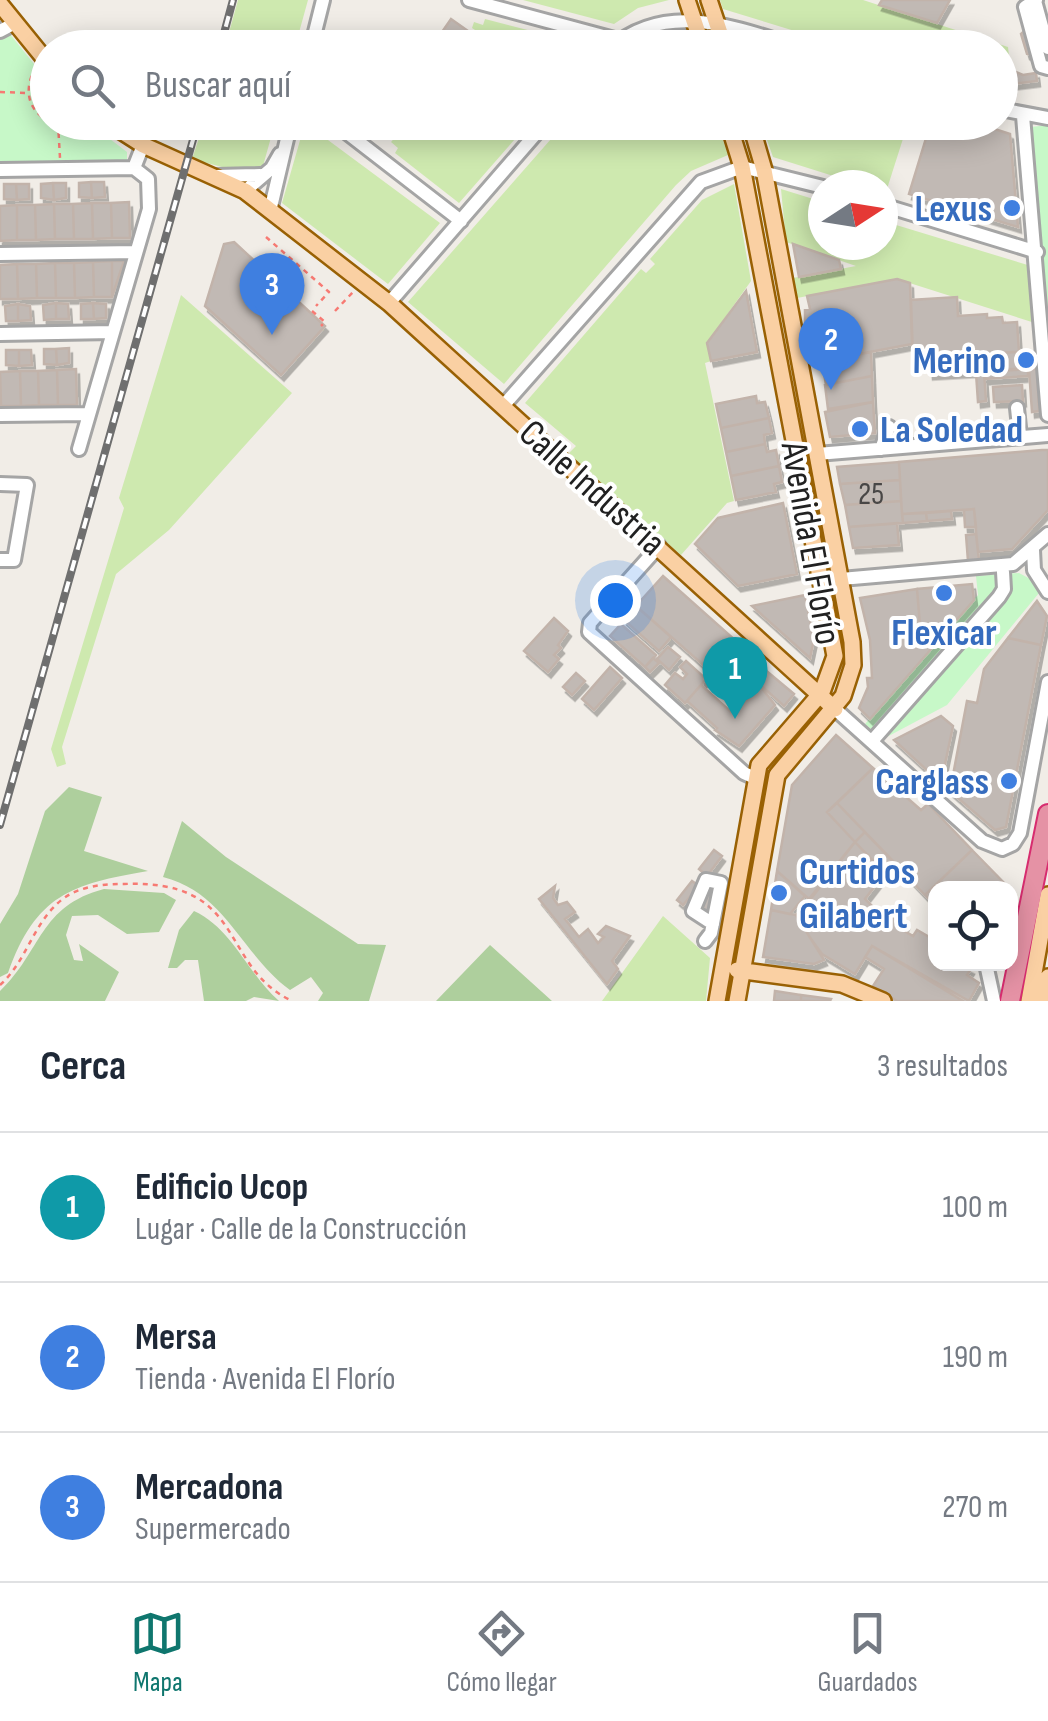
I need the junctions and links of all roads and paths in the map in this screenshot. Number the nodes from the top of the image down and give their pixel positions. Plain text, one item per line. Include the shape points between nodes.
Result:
1 (323, 0) edge
2 (469, 0) edge
3 (710, 0) edge
4 (1037, 0) edge
5 (0, 4) edge
6 (689, 5) edge
7 (717, 22) junction
8 (1048, 25) edge
9 (7, 27) edge
10 (315, 30) edge
11 (569, 30) edge
12 (633, 30) edge
13 (697, 30) edge
14 (719, 30) edge
15 (743, 30) edge
16 (30, 47) edge
17 (1048, 48) edge
18 (1048, 68) edge
19 (30, 78) edge
20 (0, 92) edge
21 (28, 93) junction
22 (30, 100) edge
23 (1039, 115) edge
24 (59, 140) edge
25 (134, 140) edge
26 (286, 140) edge
27 (356, 140) edge
28 (531, 140) edge
29 (734, 140) edge
30 (755, 140) edge
31 (142, 145) junction
32 (284, 148) junction
33 (742, 166) junction
34 (134, 168) junction
35 (60, 169) junction
36 (0, 170) edge
37 (764, 170) junction
38 (260, 175) junction
39 (216, 176) junction
40 (808, 183) edge
41 (245, 191) junction
42 (898, 210) edge
43 (270, 211) junction
44 (461, 221) junction
45 (266, 237) dead end
46 (136, 252) junction
47 (1037, 252) junction
48 (0, 254) edge
49 (354, 291) dead end
50 (389, 303) junction
51 (316, 306) dead end
52 (312, 311) dead end
53 (336, 311) dead end
54 (321, 326) dead end
55 (113, 332) junction
56 (0, 334) edge
57 (1045, 338) edge
58 (503, 406) junction
59 (1018, 408) dead end
60 (88, 414) junction
61 (1048, 415) edge
62 (0, 416) edge
63 (890, 427) dead end
64 (1048, 435) edge
65 (1020, 437) junction
66 (882, 449) junction
67 (79, 450) dead end
68 (817, 454) junction
69 (796, 458) junction
70 (0, 484) edge
71 (1048, 534) edge
72 (658, 546) junction
73 (1033, 550) junction
74 (0, 560) edge
75 (1003, 572) dead end
76 (841, 580) junction
77 (821, 582) junction
78 (1048, 592) edge
79 (1048, 682) edge
80 (822, 692) junction
81 (835, 709) junction
82 (872, 741) junction
83 (755, 778) junction
84 (775, 782) junction
85 (1048, 814) edge
86 (1048, 895) edge
87 (1028, 915) junction
88 (1018, 923) edge
89 (713, 924) dead end
90 (705, 941) dead end
91 (723, 968) junction
92 (742, 971) junction
93 (988, 971) edge
94 (1048, 978) edge
95 (0, 984) edge
96 (292, 1001) edge
97 (717, 1001) edge
98 (738, 1001) edge
99 (883, 1001) edge
100 (994, 1001) edge
101 (1010, 1001) edge
102 (1029, 1001) edge
103 (1044, 1001) edge

1 - 10 street
2 - 11 street
3 - 7 main road
4 - 8 street
4 - 17 street
4 - 18 street via 1026,7 1041,66
5 - 9 main road
6 - 7 street
6 - 12 street
6 - 13 main road
7 - 14 main road
7 - 15 street
9 - 16 main road
19 - 21 path
20 - 21 path
21 - 22 path
23 - 47 street
24 - 35 path
25 - 31 main road, Calle Industria
26 - 32 street
27 - 44 street
28 - 44 street
29 - 33 main road, Avenida El Florío
30 - 37 main road, Avenida El Florío
31 - 34 street
31 - 39 main road, Calle Industria
32 - 38 street
32 - 43 street
33 - 37 street
33 - 58 street via 690,192
33 - 69 main road, Avenida El Florío
34 - 35 street
34 - 46 street via 145,173 150,196
35 - 36 street
37 - 40 street
37 - 68 main road, Avenida El Florío
38 - 39 street
38 - 41 street
39 - 41 main road, Calle Industria
41 - 43 main road, Calle Industria
42 - 47 street
43 - 50 main road, Calle Industria
44 - 50 street
45 - 51 path via 329,292
46 - 48 street
46 - 55 street
47 - 57 street
49 - 53 path
50 - 58 main road, Calle Industria
52 - 54 path via 325,322
55 - 56 street
55 - 60 street
57 - 61 street
58 - 72 main road, Calle Industria
59 - 65 street
60 - 62 street
60 - 67 street
63 - 66 street
64 - 65 street
65 - 66 street
66 - 68 street
68 - 69 main road
68 - 76 main road, Avenida El Florío
69 - 77 main road, Avenida El Florío
70 - 74 street via 28,484 14,560
71 - 73 street
72 - 80 main road, Calle Industria
72 - 83 street via 589,632
73 - 76 street via 1014,564
73 - 78 street via 1034,570
75 - 82 street via 999,597
76 - 77 main road
76 - 81 main road, Avenida El Florío via 853,665
77 - 80 main road, Avenida El Florío via 835,656
79 - 82 street, Calle Industria via 1020,833 1002,848 982,841
80 - 81 main road, Calle Industria
80 - 83 main road, Avenida El Florío
81 - 82 street, Calle Industria
81 - 84 main road, Avenida El Florío
83 - 84 main road
83 - 91 main road, Avenida El Florío
84 - 92 main road, Avenida El Florío
85 - 87 highway
86 - 102 main road
87 - 88 street
87 - 101 highway
89 - 90 street
91 - 92 main road
91 - 97 main road, Avenida El Florío
92 - 98 main road, Avenida El Florío
92 - 99 main road via 842,984
93 - 100 street
94 - 103 main road
95 - 96 path via 15,971 36,928 65,898 96,885 153,882 209,906 258,972

